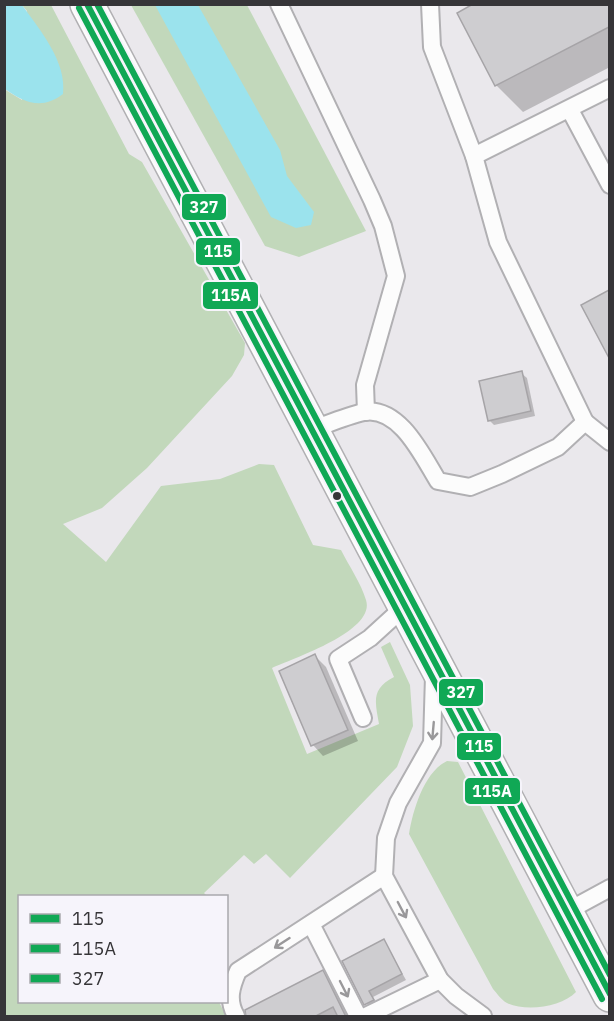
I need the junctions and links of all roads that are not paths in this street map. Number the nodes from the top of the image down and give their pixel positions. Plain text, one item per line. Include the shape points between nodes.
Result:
1 (87, 4) edge
2 (279, 4) edge
3 (430, 4) edge
4 (609, 88) edge
5 (570, 110) junction
6 (474, 156) junction
7 (609, 185) edge
8 (366, 412) junction
9 (585, 422) junction
10 (311, 430) junction
11 (609, 442) edge
12 (404, 606) junction
13 (429, 652) junction
14 (363, 718) dead end
15 (384, 876) junction
16 (609, 888) edge
17 (564, 913) junction
18 (311, 924) junction
19 (440, 980) junction
20 (609, 995) edge
21 (236, 1017) edge
22 (358, 1017) edge
23 (366, 1017) edge
24 (483, 1017) edge

1 - 10 main road
2 - 8 lane via 372,200 396,276 365,385
3 - 6 lane via 432,47
4 - 5 lane
5 - 6 lane
5 - 7 lane
6 - 9 lane via 498,242
8 - 9 lane via 389,418 405,429 438,481 470,487 558,447
8 - 10 lane
9 - 11 lane
10 - 12 main road
12 - 13 main road
12 - 14 lane via 370,638 338,659
13 -> 15 lane via 434,672 432,743 398,803 386,838
13 - 17 main road
15 - 18 lane
15 -> 19 lane
16 - 17 lane
17 - 20 main road
18 -> 21 lane via 238,971 230,990
18 -> 22 lane
19 - 23 lane
19 - 24 lane

